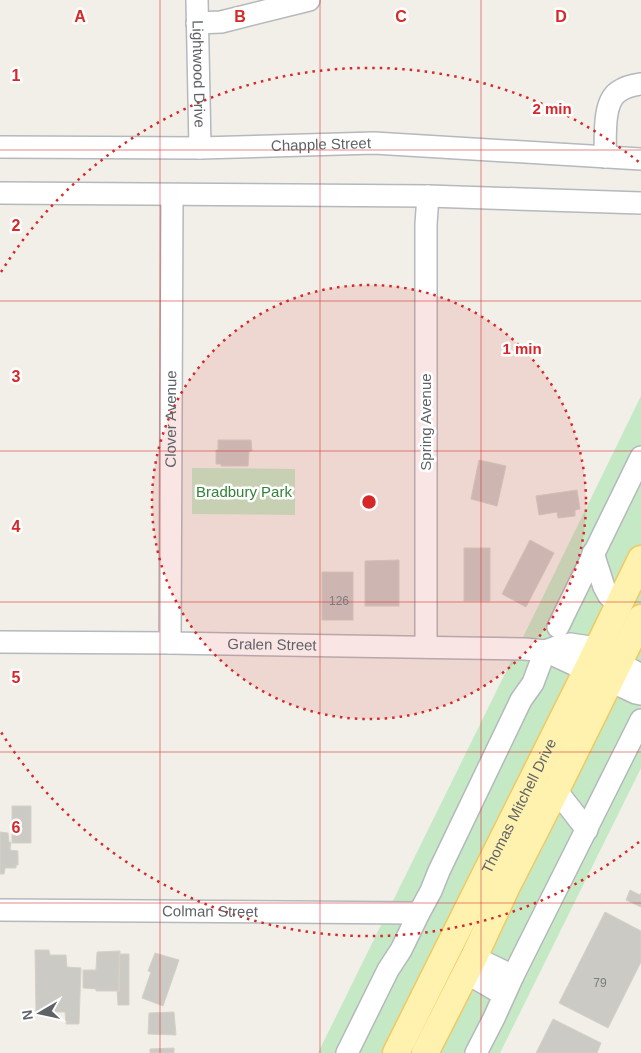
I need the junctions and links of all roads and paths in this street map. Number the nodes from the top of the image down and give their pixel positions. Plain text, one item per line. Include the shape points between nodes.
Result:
1 (197, 0) edge
2 (309, 0) edge
3 (197, 23) junction
4 (641, 84) edge
5 (0, 147) edge
6 (200, 148) junction
7 (605, 157) junction
8 (641, 159) edge
9 (0, 194) edge
10 (172, 195) junction
11 (428, 196) junction
12 (641, 203) edge
13 (641, 457) edge
14 (593, 553) junction
15 (641, 559) edge
16 (630, 603) edge
17 (641, 618) edge
18 (558, 627) dead end
19 (0, 642) edge
20 (170, 643) junction
21 (426, 647) junction
22 (545, 651) junction
23 (611, 667) edge
24 (641, 694) edge
25 (641, 720) edge
26 (551, 743) junction
27 (556, 790) junction
28 (587, 830) junction
29 (0, 910) edge
30 (419, 913) junction
31 (458, 959) junction
32 (509, 986) junction
33 (347, 1053) edge
34 (396, 1053) edge
35 (425, 1053) edge
36 (476, 1053) edge

1 - 3 street, Lightwood Drive
2 - 3 street via 221,22
3 - 6 street, Lightwood Drive
4 - 7 street via 617,92 610,102
5 - 6 street, Chapple Street
6 - 7 street, Chapple Street via 374,143
7 - 8 street, Chapple Street
9 - 10 street
10 - 11 street
10 - 20 street, Clover Avenue
11 - 12 street
11 - 21 street, Spring Avenue
13 - 14 street
14 - 16 street via 610,596
14 - 18 street
15 - 16 main road, Thomas Mitchell Drive
16 - 23 main road, Thomas Mitchell Drive
17 - 23 main road, Thomas Mitchell Drive
19 - 20 street, Gralen Street
20 - 21 street, Gralen Street
21 - 22 street, Gralen Street
22 - 23 street, Gralen Street
22 - 30 street via 533,684 521,700
23 - 24 street, Gralen Street via 636,693
23 - 26 main road, Thomas Mitchell Drive
23 - 27 main road, Thomas Mitchell Drive
25 - 28 street
26 - 27 main road
26 - 31 main road, Thomas Mitchell Drive
27 - 28 street
27 - 31 main road, Thomas Mitchell Drive via 507,886
28 - 32 street
29 - 30 street, Colman Street
30 - 33 street
31 - 32 street
31 - 34 main road, Thomas Mitchell Drive
31 - 35 main road, Thomas Mitchell Drive
32 - 36 street

